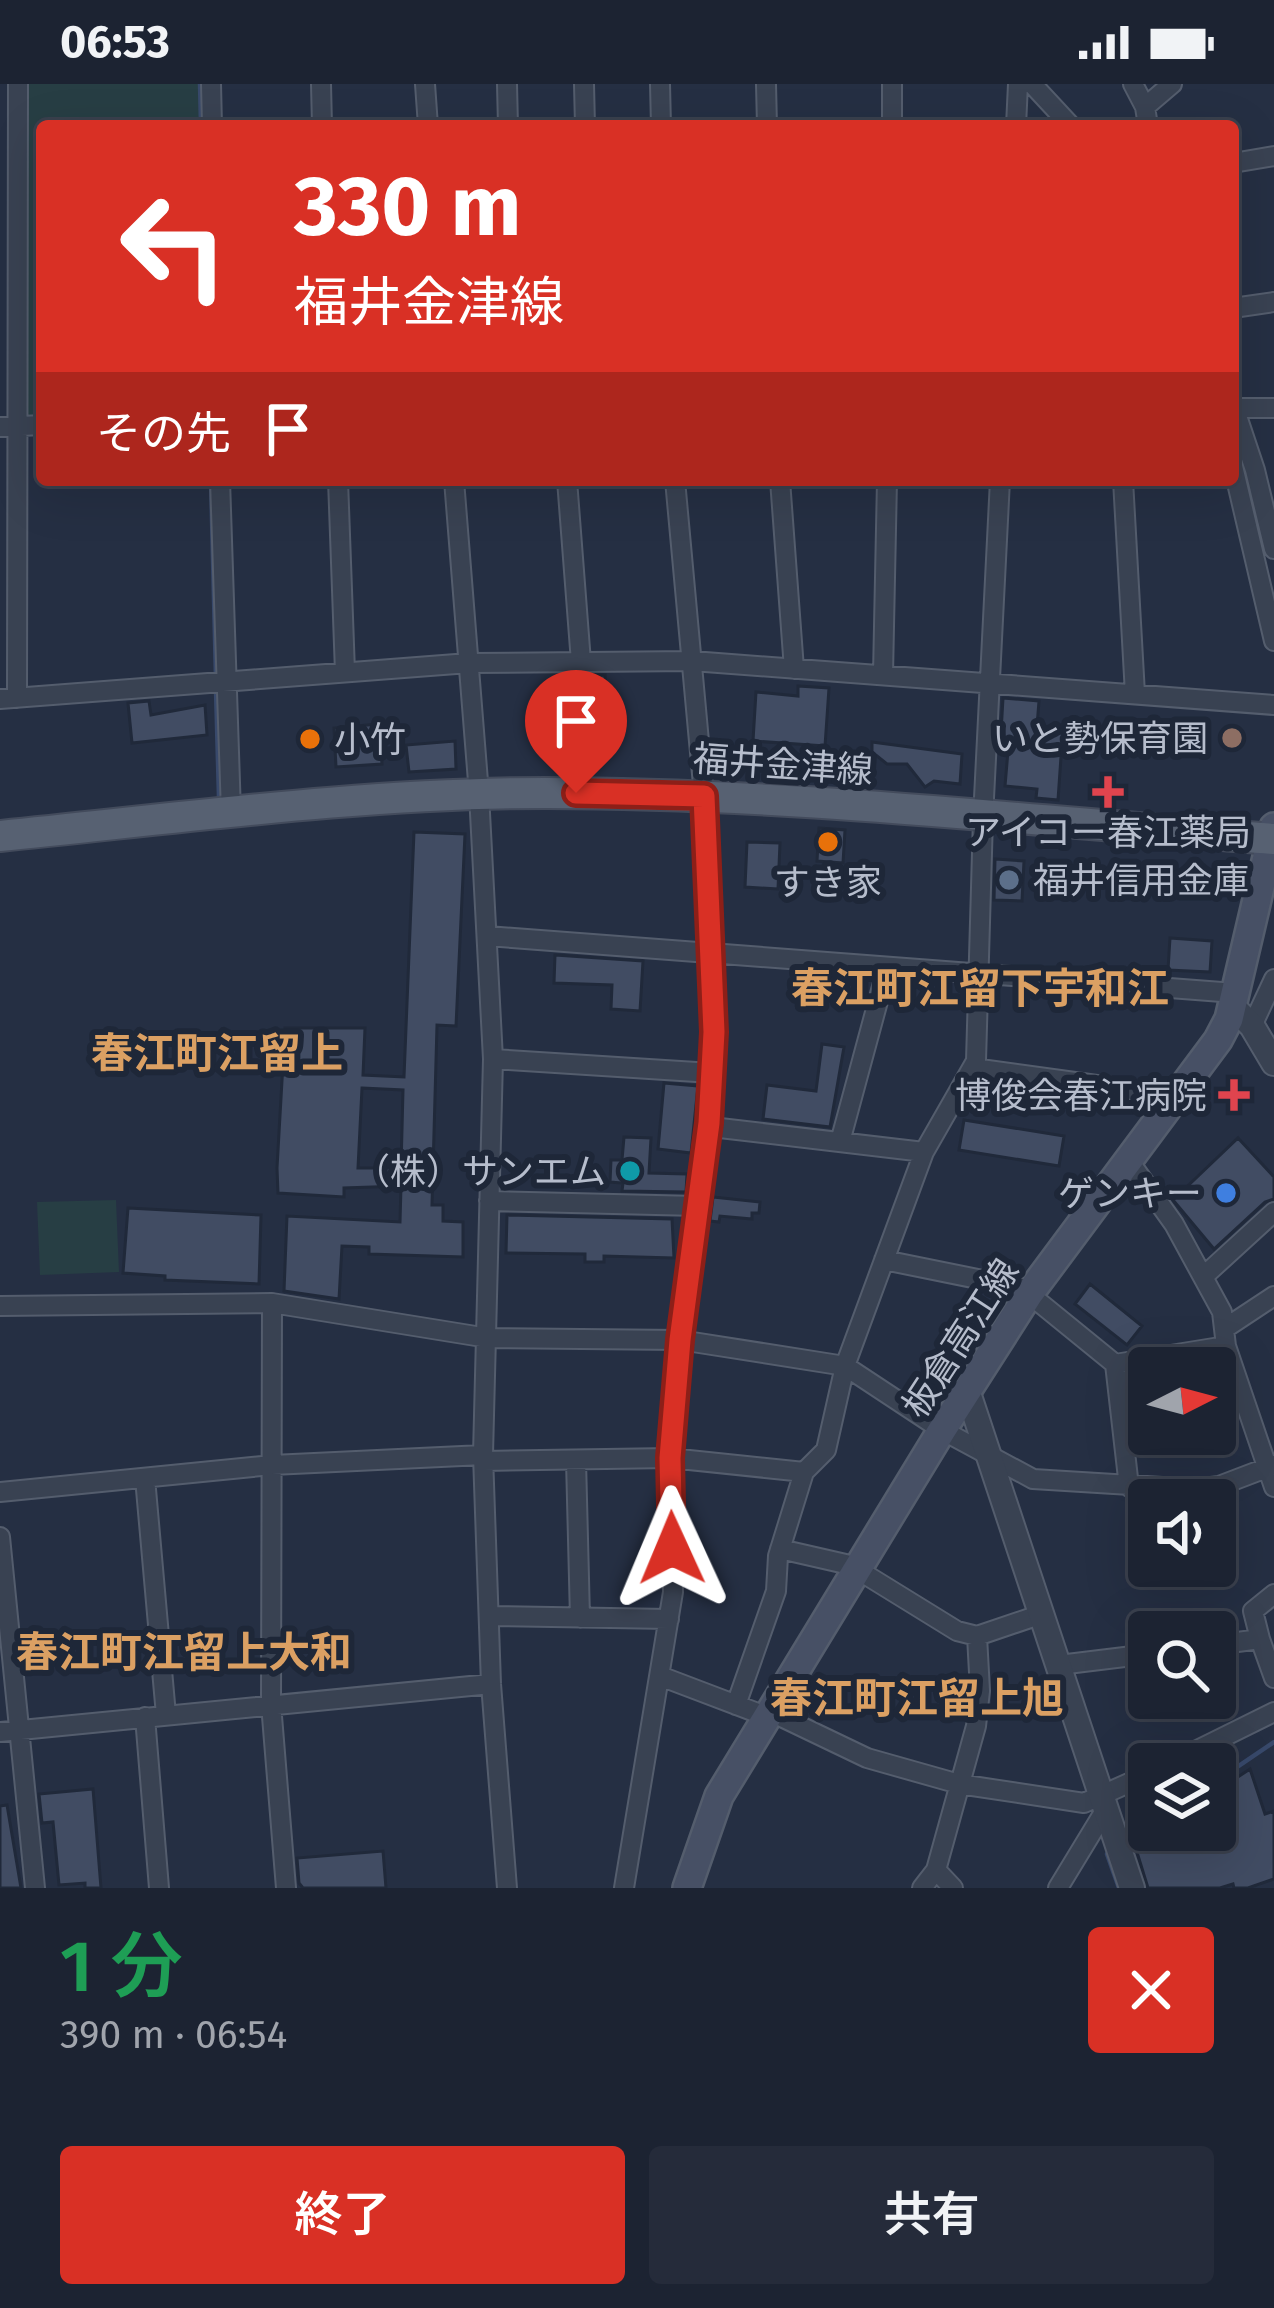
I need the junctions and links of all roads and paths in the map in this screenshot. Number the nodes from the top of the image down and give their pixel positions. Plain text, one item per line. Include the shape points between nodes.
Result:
1 (18, 84) edge
2 (211, 84) edge
3 (321, 84) edge
4 (425, 84) edge
5 (507, 84) edge
6 (584, 84) edge
7 (660, 84) edge
8 (766, 84) edge
9 (892, 84) edge
10 (1018, 84) edge
11 (1032, 84) edge
12 (1133, 84) edge
13 (1172, 84) edge
14 (1147, 117) edge
15 (212, 120) edge
16 (322, 120) edge
17 (428, 120) edge
18 (508, 120) edge
19 (585, 120) edge
20 (661, 120) edge
21 (766, 120) edge
22 (892, 120) edge
23 (1016, 120) edge
24 (1065, 120) edge
25 (1274, 156) edge
26 (1239, 162) edge
27 (1274, 302) edge
28 (1239, 307) edge
29 (1239, 407) edge
30 (1274, 408) edge
31 (1239, 425) edge
32 (9, 426) edge
33 (220, 486) edge
34 (338, 486) edge
35 (454, 486) edge
36 (567, 486) edge
37 (676, 486) edge
38 (780, 486) edge
39 (887, 486) edge
40 (1000, 486) edge
41 (1123, 486) edge
42 (1238, 486) edge
43 (1274, 549) edge
44 (1274, 641) edge
45 (692, 661) junction
46 (581, 662) junction
47 (469, 663) junction
48 (794, 668) junction
49 (345, 672) junction
50 (884, 675) junction
51 (226, 682) junction
52 (991, 683) junction
53 (1135, 694) junction
54 (9, 698) edge
55 (1274, 705) edge
56 (479, 794) junction
57 (704, 796) junction
58 (231, 813) junction
59 (983, 818) junction
60 (1273, 834) edge
61 (0, 836) edge
62 (487, 935) junction
63 (713, 955) junction
64 (886, 968) junction
65 (979, 975) junction
66 (1274, 979) edge
67 (1240, 1009) junction
68 (493, 1059) junction
69 (1274, 1063) edge
70 (973, 1068) junction
71 (712, 1072) junction
72 (1177, 1096) junction
73 (709, 1123) junction
74 (840, 1142) junction
75 (924, 1152) junction
76 (1129, 1161) junction
77 (489, 1201) junction
78 (698, 1206) junction
79 (1274, 1212) edge
80 (884, 1259) junction
81 (1204, 1276) junction
82 (1031, 1292) junction
83 (1274, 1296) edge
84 (272, 1303) junction
85 (0, 1306) edge
86 (488, 1338) junction
87 (1225, 1338) junction
88 (680, 1340) junction
89 (1114, 1364) junction
90 (844, 1366) junction
91 (968, 1393) junction
92 (942, 1430) junction
93 (989, 1455) junction
94 (483, 1458) junction
95 (670, 1458) junction
96 (576, 1460) junction
97 (272, 1465) junction
98 (804, 1472) junction
99 (1272, 1473) edge
100 (145, 1478) junction
101 (1128, 1479) edge
102 (1236, 1482) edge
103 (1128, 1487) edge
104 (0, 1492) edge
105 (0, 1538) edge
106 (780, 1549) junction
107 (858, 1570) junction
108 (1274, 1594) edge
109 (1042, 1614) junction
110 (489, 1616) junction
111 (580, 1618) junction
112 (669, 1618) junction
113 (977, 1636) junction
114 (1260, 1639) junction
115 (1236, 1642) edge
116 (1128, 1657) edge
117 (1058, 1666) junction
118 (660, 1676) junction
119 (1274, 1678) edge
120 (491, 1684) junction
121 (271, 1704) junction
122 (736, 1705) junction
123 (1274, 1712) edge
124 (166, 1714) junction
125 (770, 1714) junction
126 (145, 1717) junction
127 (22, 1729) junction
128 (0, 1732) edge
129 (1211, 1743) edge
130 (959, 1784) junction
131 (1128, 1788) edge
132 (1104, 1803) junction
133 (936, 1870) junction
134 (35, 1888) edge
135 (159, 1888) edge
136 (286, 1888) edge
137 (507, 1888) edge
138 (624, 1888) edge
139 (687, 1888) edge
140 (922, 1888) edge
141 (953, 1888) edge
142 (1058, 1888) edge
143 (1132, 1888) edge

1 - 32 street
2 - 15 street
3 - 16 street
4 - 17 street
5 - 18 street
6 - 19 street
7 - 20 street
8 - 21 street
9 - 22 street
10 - 23 street
11 - 24 street
12 - 14 street
13 - 14 street
25 - 26 street
27 - 28 street
29 - 30 street
31 - 43 street
32 - 54 street
33 - 51 street
34 - 49 street
35 - 47 street
36 - 46 street
37 - 45 street
38 - 48 street
39 - 50 street
40 - 52 street
41 - 53 street
42 - 44 street
45 - 46 street
45 - 48 street
45 - 57 street
46 - 47 street
47 - 49 street
47 - 56 street
48 - 50 street
49 - 51 street
50 - 52 street
51 - 54 street
51 - 58 street
52 - 53 street
52 - 59 street
53 - 55 street
56 - 57 main road, 福井金津線
56 - 58 main road, 福井金津線
56 - 62 street
57 - 59 main road, 福井金津線
57 - 63 street
58 - 61 main road, 福井金津線
59 - 60 main road, 福井金津線
59 - 65 street
60 - 67 main road, 板倉高江線
62 - 63 street
62 - 68 street
63 - 64 street
63 - 71 street
64 - 65 street
64 - 74 street
65 - 67 street
65 - 70 street
66 - 67 street
67 - 69 street
67 - 72 main road, 板倉高江線
68 - 71 street
68 - 77 street
70 - 72 street
70 - 75 street
71 - 73 street
72 - 76 main road, 板倉高江線
73 - 74 street
73 - 78 street
74 - 75 street
75 - 80 street
76 - 81 street
76 - 82 main road, 板倉高江線
77 - 78 street
77 - 86 street
78 - 88 street
79 - 81 street
80 - 82 street
80 - 90 street
81 - 87 street
82 - 89 street
82 - 91 main road, 板倉高江線
83 - 87 street
84 - 85 street
84 - 86 street
84 - 97 street
86 - 88 street
86 - 94 street
87 - 89 street
87 - 99 street
88 - 90 street
88 - 95 street
89 - 101 street
90 - 92 street
90 - 98 street via 826,1450
91 - 92 main road, 板倉高江線
91 - 93 street
92 - 93 street
92 - 107 main road, 板倉高江線
93 - 103 street via 1033,1479
93 - 109 street
94 - 96 street
94 - 97 street
94 - 110 street
95 - 96 street
95 - 98 street
95 - 112 street
96 - 111 street
97 - 100 street
97 - 121 street
98 - 106 street
99 - 102 street
100 - 104 street
100 - 124 street
105 - 127 street
106 - 107 street
106 - 122 street via 776,1591
107 - 113 street
107 - 125 main road, 板倉高江線
108 - 114 street via 1253,1611
109 - 113 street
109 - 117 street
110 - 111 street
110 - 120 street
111 - 112 street
112 - 118 street
113 - 130 street via 976,1726
114 - 115 street
114 - 119 street
116 - 117 street
117 - 132 street
118 - 122 street
118 - 138 street
120 - 121 street
120 - 137 street
121 - 124 street
121 - 136 street
122 - 125 street
123 - 129 street
124 - 126 street
125 - 130 street via 867,1758
125 - 139 main road, 板倉高江線 via 719,1796
126 - 127 street
126 - 135 street
127 - 128 street
127 - 134 street
130 - 132 street
130 - 133 street
131 - 132 street
132 - 142 street
132 - 143 street
133 - 140 street
133 - 141 street

